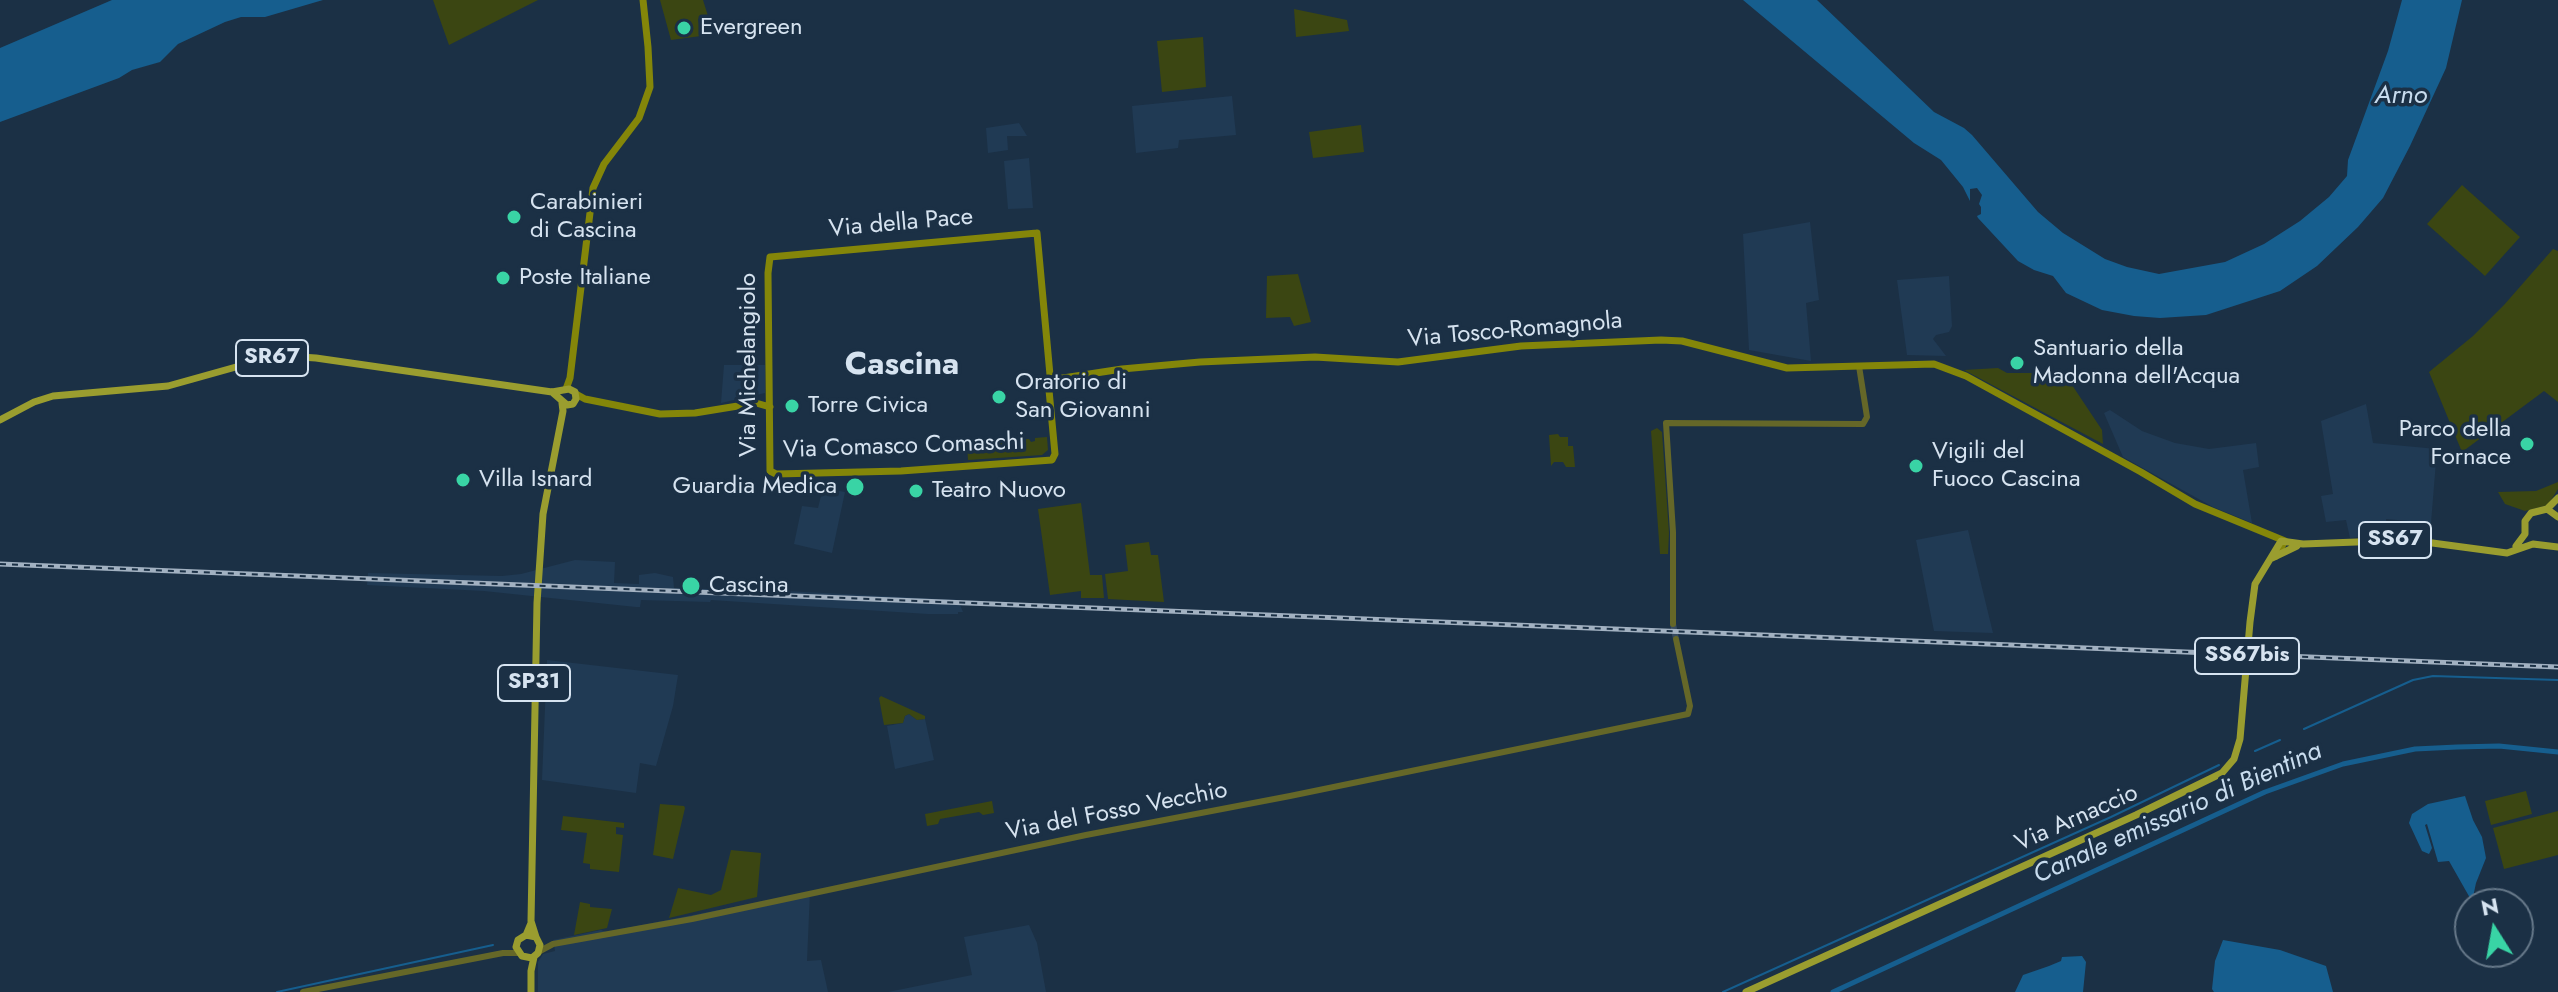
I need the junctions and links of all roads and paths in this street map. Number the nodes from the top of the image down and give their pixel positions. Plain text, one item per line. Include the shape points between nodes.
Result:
1 (643, 0) edge
2 (769, 258) joint
3 (1859, 366) junction
4 (1050, 380) junction
5 (770, 390) junction
6 (568, 398) junction
7 (756, 403) junction
8 (770, 407) junction
9 (0, 420) edge
10 (771, 472) joint
11 (2558, 498) edge
12 (2547, 509) junction
13 (2558, 517) edge
14 (2525, 534) junction
15 (2267, 535) junction
16 (2558, 539) edge
17 (2285, 541) junction
18 (2303, 544) junction
19 (2533, 544) junction
20 (2549, 546) junction
21 (2558, 547) edge
22 (2499, 552) junction
23 (2275, 554) junction
24 (1673, 624) tunnel mouth
25 (1676, 639) tunnel mouth
26 (531, 921) junction
27 (526, 935) junction
28 (537, 939) junction
29 (517, 943) junction
30 (553, 944) junction
31 (503, 953) junction
32 (530, 955) junction
33 (303, 992) edge
34 (531, 992) edge
35 (1746, 992) edge

1 - 6 main road via 649,92 639,118 604,164 592,191
2 - 4 main road, Via della Pace via 1037,233
2 - 5 main road, Via Michelangiolo
3 - 4 main road, Via Tosco-Romagnola via 1787,368 1661,340 1521,346 1398,362 1315,357 1209,361
3 - 15 main road, Via Tosco-Romagnola / SS67 via 1917,363 1951,369 2195,504
3 - 24 street via 1867,417 1863,424 1666,423
4 - 10 main road, Via Comasco Comaschi via 1055,454 1049,461 901,471
5 - 7 main road
5 - 8 main road, Via Michelangiolo
6 - 7 main road via 667,414
6 - 9 main road, SR67 via 291,356 168,386 53,396
6 - 26 main road, SP31 via 545,504 540,557
7 - 8 main road
8 - 10 main road, Via Michelangiolo
11 - 12 main road
12 - 13 main road
12 - 14 main road via 2528,515
14 - 19 main road
14 - 22 main road via 2516,546
15 - 17 main road, Via Tosco-Romagnola / SS67
15 - 23 main road
16 - 20 main road
17 - 18 main road, Via Tosco-Romagnola / SS67
17 - 23 main road, SS67bis
18 - 22 main road, Via Tosco-Romagnola / SS67 via 2401,540
18 - 23 main road, Via Arnaccio / SS67bis
19 - 20 main road, SS67
19 - 22 main road, SS67
20 - 21 main road, SS67
23 - 35 main road, Via Arnaccio / SS67bis via 2256,579 2253,594 2240,743 2234,759 2214,778
25 - 30 street, Via del Fosso Vecchio via 1688,714
26 - 27 main road, SP31
26 - 28 main road, SP31
27 - 28 main road
27 - 29 main road, SP31
28 - 30 street, Via del Fosso Vecchio
28 - 32 main road, SP31
29 - 31 street, Via del Fosso Vecchio
29 - 32 main road, SP31
30 - 32 street, Via del Fosso Vecchio
31 - 32 street, Via del Fosso Vecchio
31 - 33 street, Via del Fosso Vecchio
32 - 34 main road, SP31

